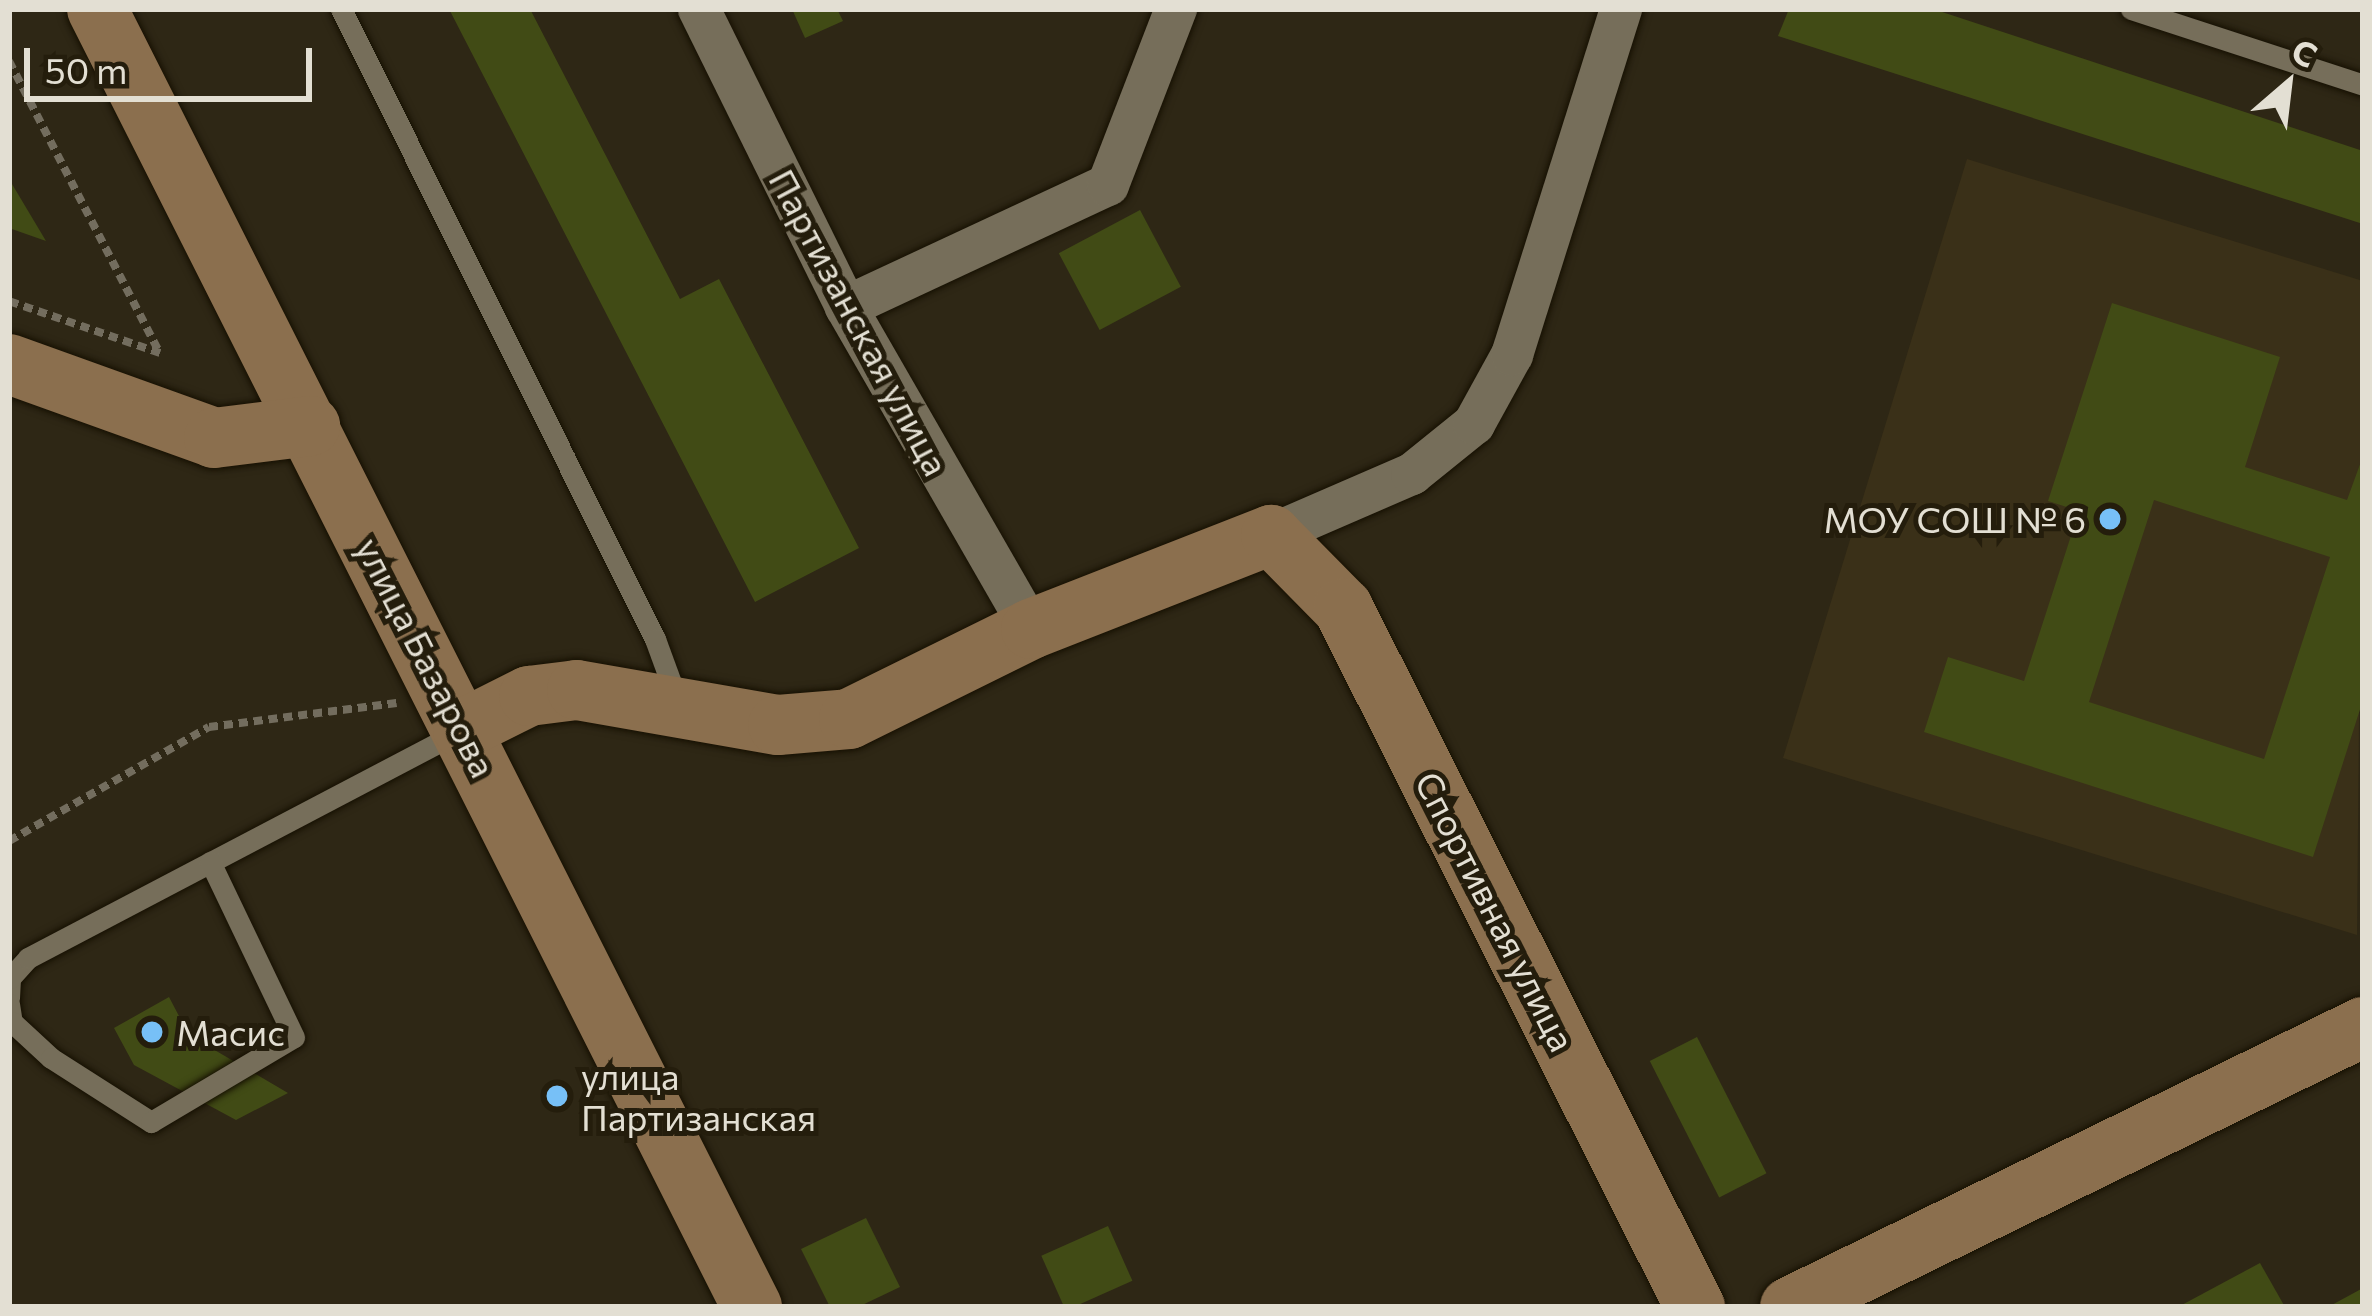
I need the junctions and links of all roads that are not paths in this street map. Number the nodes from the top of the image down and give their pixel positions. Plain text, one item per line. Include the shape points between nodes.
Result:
1 (97, 9) edge
2 (341, 9) edge
3 (699, 9) edge
4 (1176, 9) edge
5 (1621, 9) edge
6 (2131, 9) edge
7 (2363, 85) edge
8 (846, 307) junction
9 (9, 364) edge
10 (310, 426) junction
11 (1271, 535) junction
12 (1030, 629) junction
13 (679, 704) junction
14 (455, 713) junction
15 (210, 862) junction
16 (9, 1001) edge
17 (2363, 1027) edge
18 (752, 1307) edge
19 (1695, 1307) edge
20 (1790, 1307) edge

1 - 10 street, улица Базарова
2 - 13 lane via 656,639
3 - 8 street, Партизанская улица
4 - 8 street via 1108,185
5 - 11 street via 1512,355 1474,424 1412,474
6 - 7 lane
8 - 12 street, Партизанская улица
9 - 10 street via 214,438
10 - 14 street, улица Базарова
11 - 12 street
11 - 19 street, Спортивная улица via 1343,608
12 - 13 street via 849,719 778,725
13 - 14 street via 577,690
14 - 15 lane
14 - 18 street, улица Базарова
15 - 16 lane via 28,958 10,978
15 - 16 lane via 293,1036 151,1122 50,1058 12,1022
17 - 20 street

